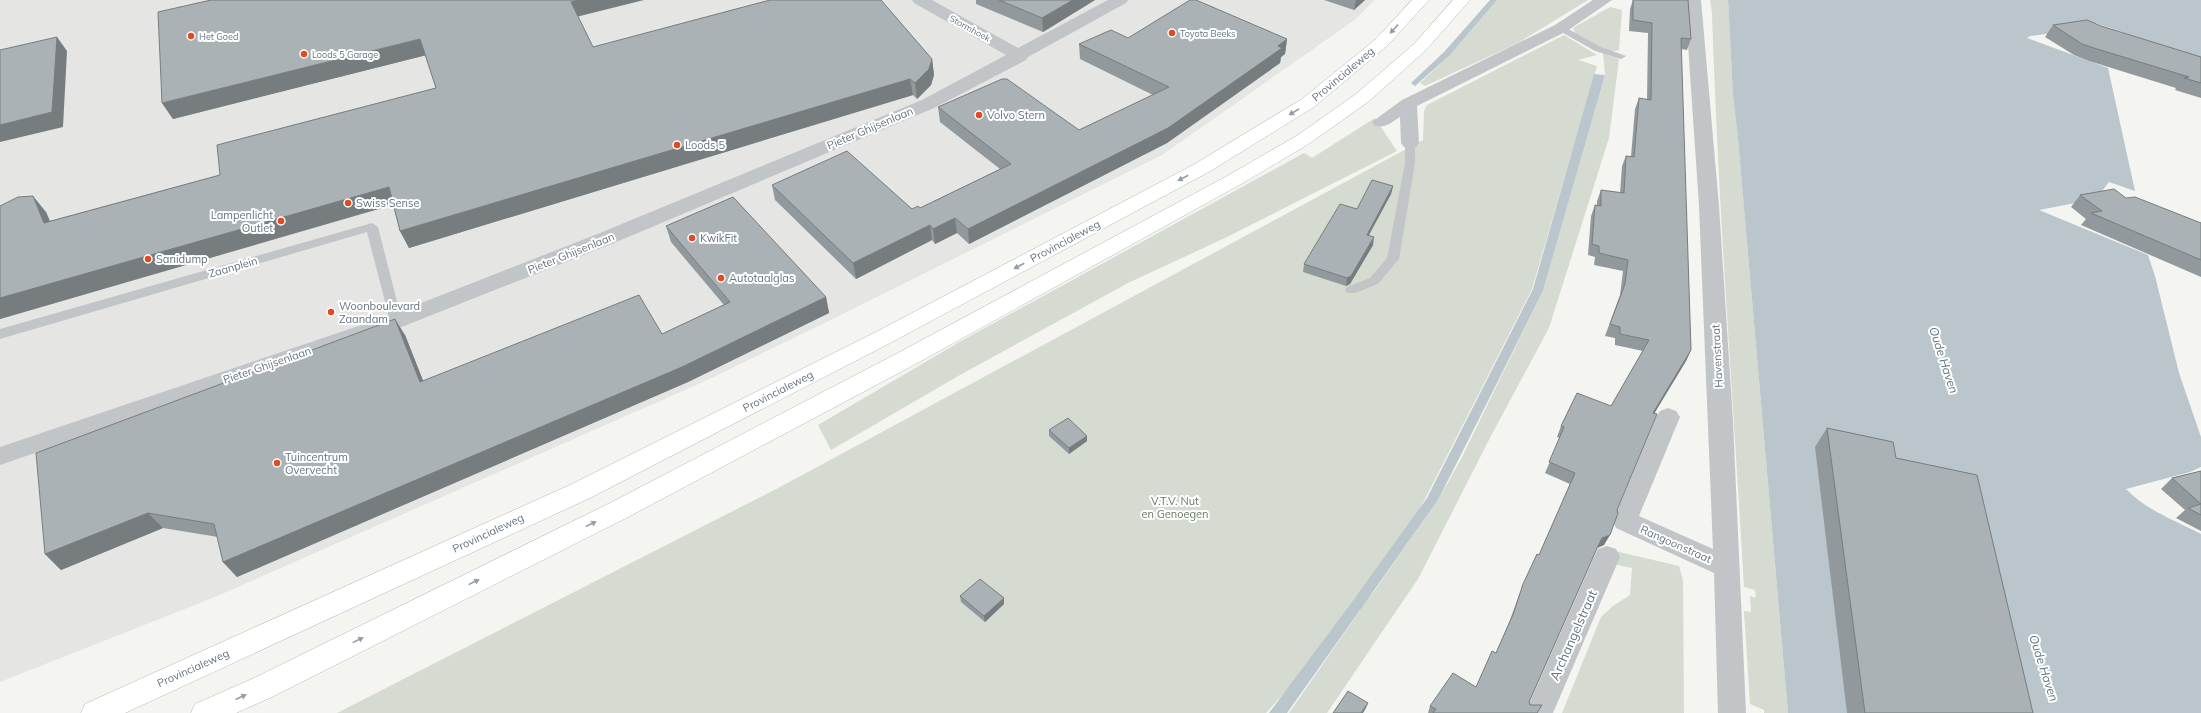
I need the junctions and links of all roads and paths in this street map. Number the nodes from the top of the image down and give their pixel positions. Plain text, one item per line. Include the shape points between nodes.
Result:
1 (920, 0) edge
2 (1120, 0) edge
3 (1420, 0) edge
4 (1462, 0) edge
5 (1604, 0) edge
6 (1693, 0) edge
7 (1561, 28) junction
8 (1020, 56) junction
9 (1621, 56) dead end
10 (1408, 104) junction
11 (1381, 122) dead end
12 (1410, 143) joint
13 (1351, 290) dead end
14 (396, 321) junction
15 (0, 334) edge
16 (1668, 417) dead end
17 (0, 456) edge
18 (1607, 557) dead end
19 (1727, 567) junction
20 (95, 713) edge
21 (206, 713) edge
22 (1539, 713) edge
23 (1732, 713) edge

1 - 8 street, Stormhoek
2 - 8 street, Pieter Ghijsenlaan
3 -> 20 main road, Provincialeweg via 1382,42 1308,103 1193,173 884,337 581,491
21 -> 4 main road via 262,688 621,509 911,356 1236,179 1304,138 1362,98 1420,47
5 - 7 street
6 - 19 street, Havenstraat via 1709,206
7 - 9 lane via 1598,49
7 - 10 street
8 - 14 street, Pieter Ghijsenlaan via 928,104 607,238
10 - 11 street
10 - 12 street
12 - 13 lane via 1410,163 1394,259 1374,281
14 - 15 lane, Zaanplein via 372,227
14 - 17 street, Pieter Ghijsenlaan
16 - 19 street, Rangoonstraat via 1625,521
18 - 22 street, Archangelstraat
19 - 23 street, Havenstraat

